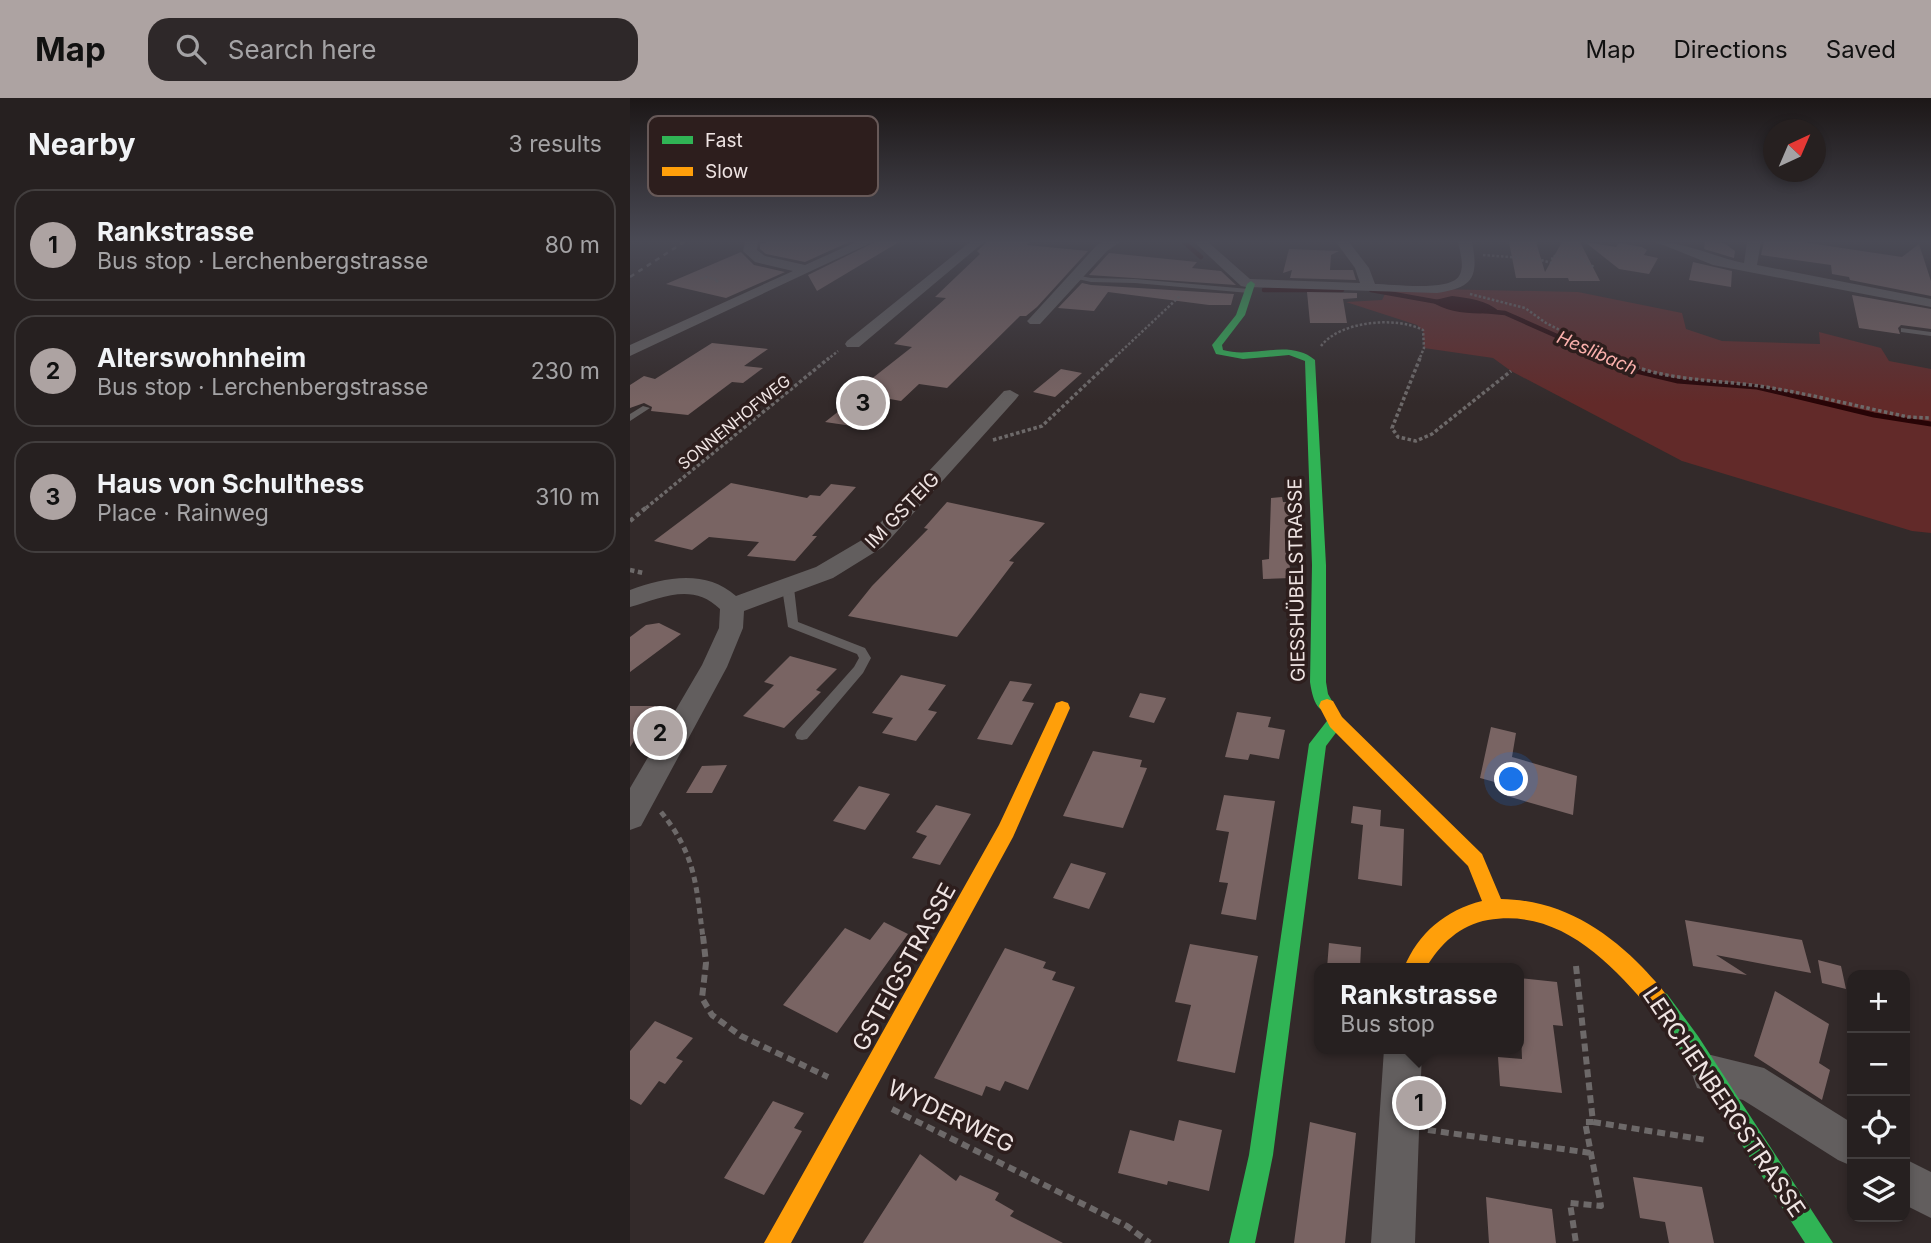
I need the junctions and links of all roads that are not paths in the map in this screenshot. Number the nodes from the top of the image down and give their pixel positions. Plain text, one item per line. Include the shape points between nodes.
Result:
1 (751, 295) edge
2 (913, 295) edge
3 (1059, 295) edge
4 (1247, 295) edge
5 (1892, 295) edge
6 (1931, 303) edge
7 (1035, 321) dead end
8 (1904, 330) dead end
9 (1931, 334) edge
10 (853, 344) road end
11 (630, 351) edge
12 (1010, 395) dead end
13 (646, 408) dead end
14 (630, 418) edge
15 (788, 588) junction
16 (630, 599) edge
17 (732, 606) junction
18 (1062, 708) dead end
19 (1336, 722) junction
20 (802, 735) dead end
21 (630, 816) edge
22 (1494, 907) junction
23 (1418, 963) edge
24 (1403, 1054) edge
25 (1710, 1073) junction
26 (1847, 1143) edge
27 (1910, 1183) edge
28 (1931, 1197) edge
29 (777, 1243) edge
30 (1242, 1243) edge
31 (1393, 1243) edge
32 (1820, 1243) edge

1 - 11 street
2 - 10 street
3 - 7 street
4 - 19 street, GIESSHÜBELSTRASSE via 1240,315 1217,345 1219,352 1246,360 1297,352 1310,360 1319,565 1318,682 1320,695
5 - 6 street
8 - 9 lane
12 - 15 street, IM GSTEIG via 869,546 830,572
13 - 14 lane
15 - 17 street, IM GSTEIG
15 - 20 lane via 792,624 861,651 865,658
16 - 17 street via 684,585 721,593
17 - 21 street via 731,628 714,667
18 - 29 street, GSTEIGSTRASSE via 1006,831
19 - 22 street, GIESSHÜBELSTRASSE via 1468,852 1481,869
19 - 30 street via 1318,744 1261,1155
22 - 23 street, LERCHENBERGSTRASSE via 1455,918 1428,944
22 - 25 street, LERCHENBERGSTRASSE via 1527,908 1571,923 1620,960 1647,987
24 - 31 street
25 - 26 street via 1750,1082
25 - 32 street, LERCHENBERGSTRASSE
27 - 28 street

